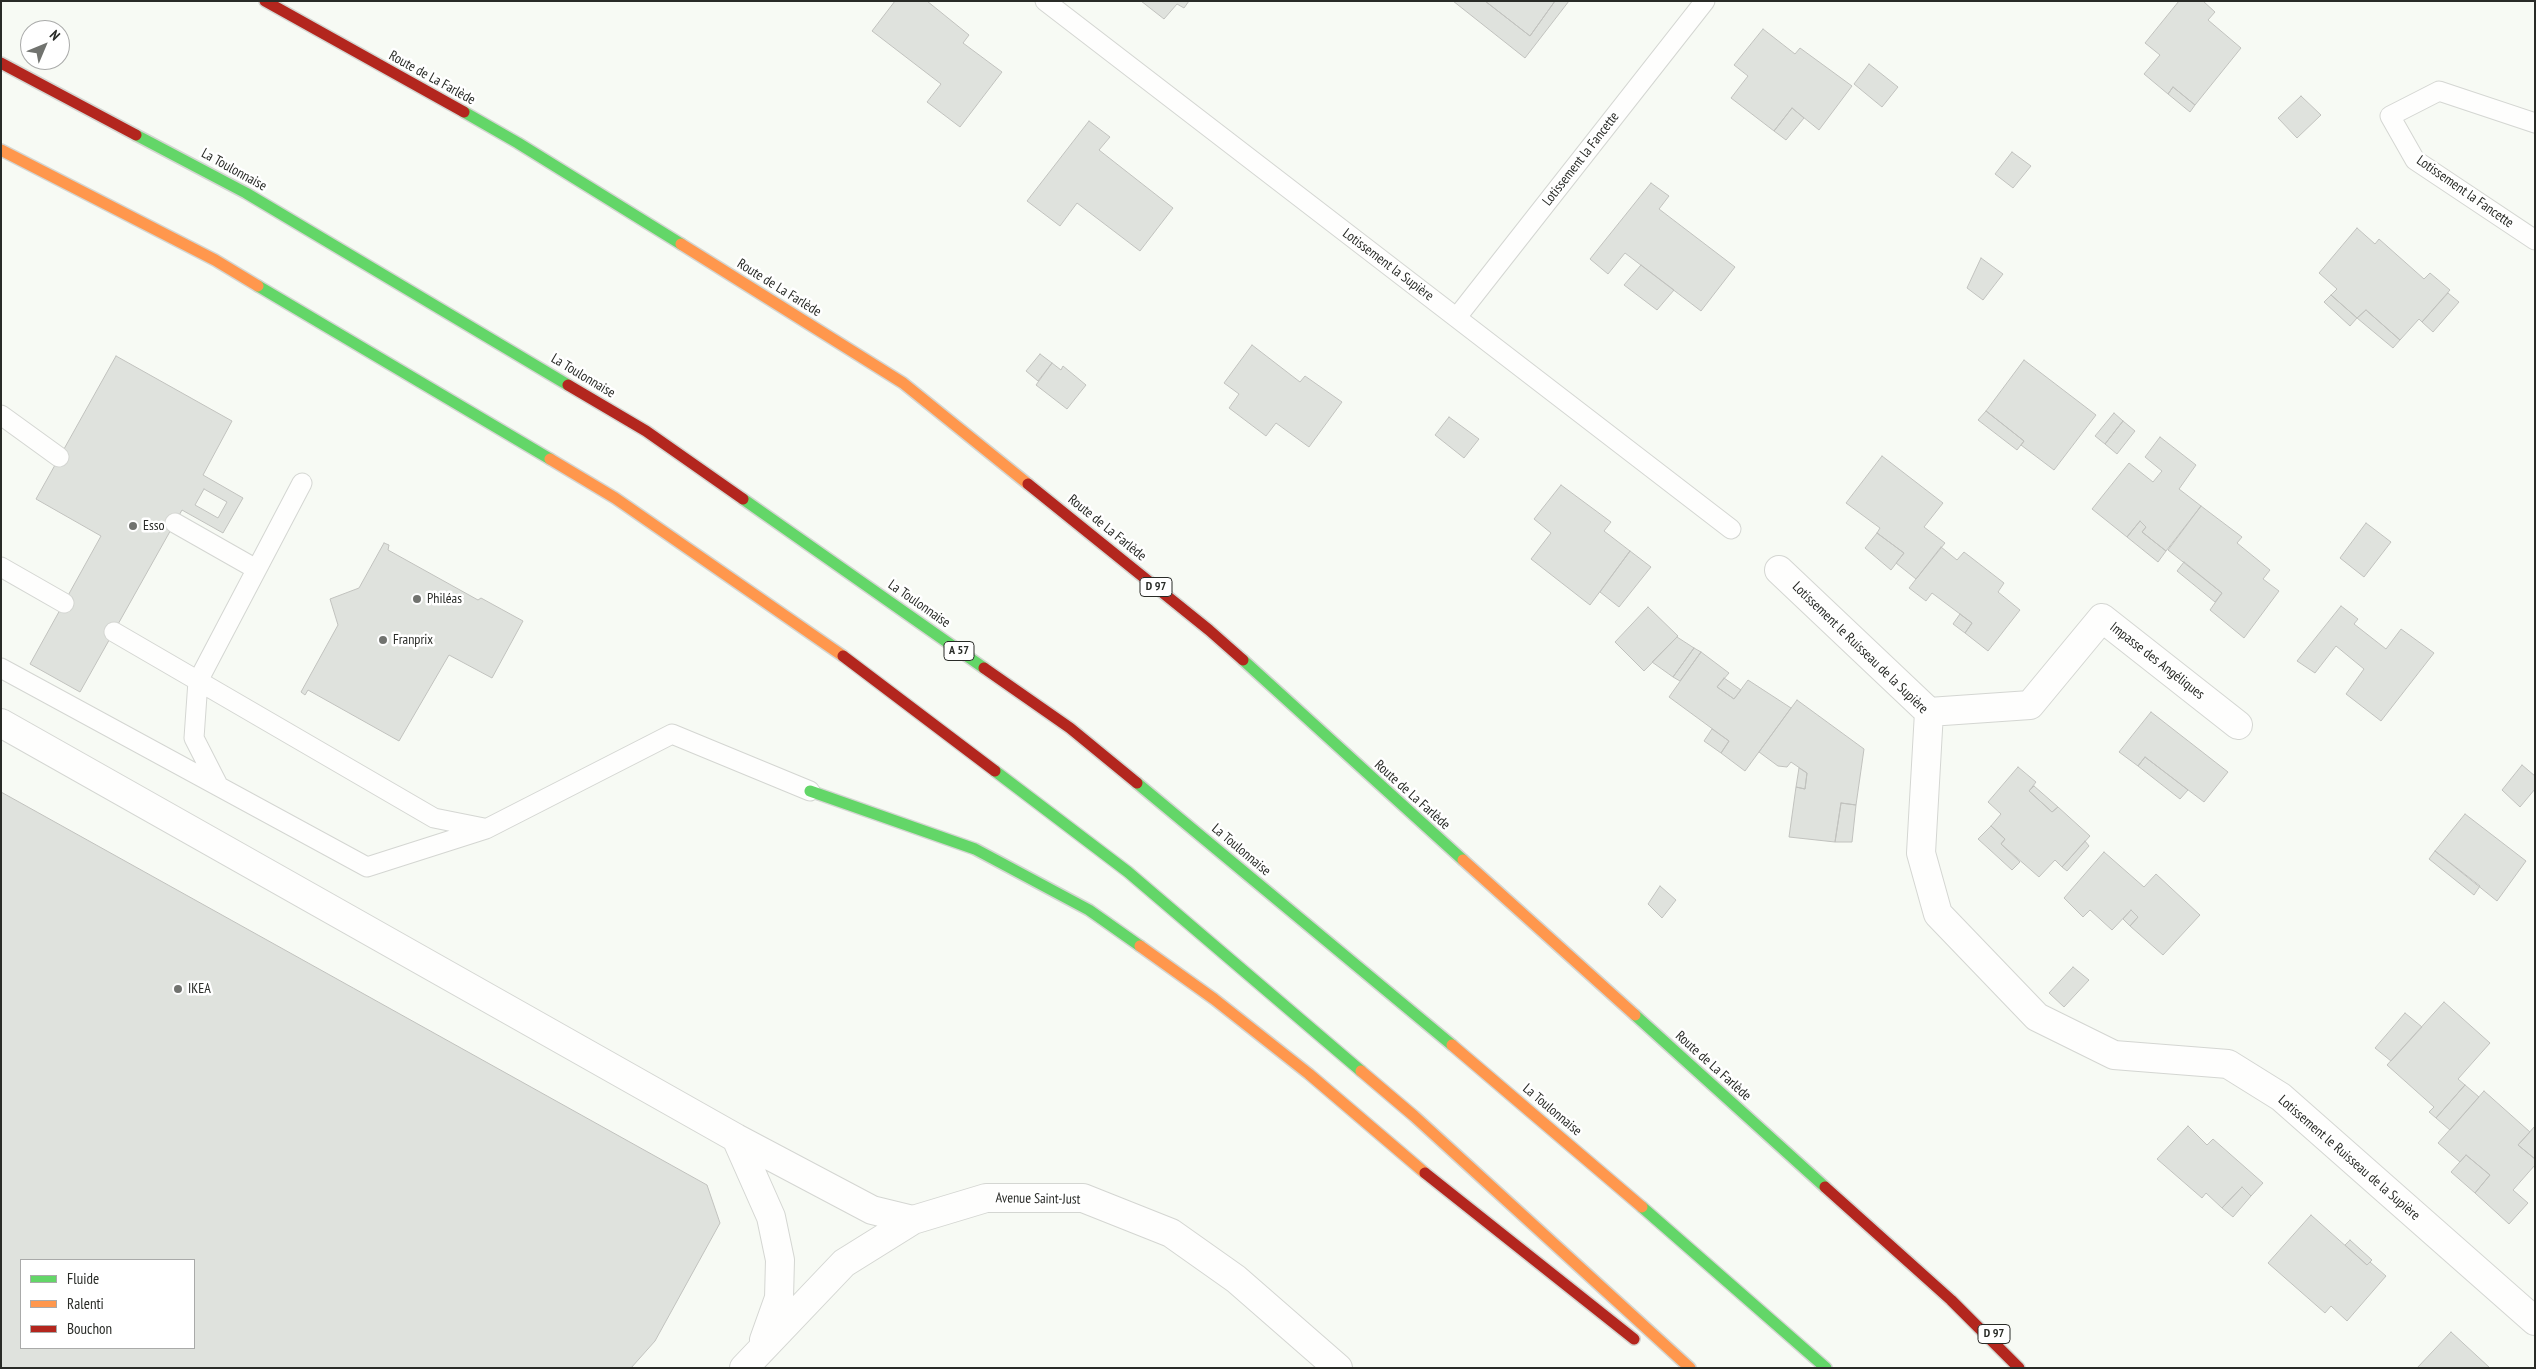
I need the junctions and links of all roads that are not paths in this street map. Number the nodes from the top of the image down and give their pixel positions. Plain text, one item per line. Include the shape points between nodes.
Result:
1 (265, 1) edge
2 (1045, 1) edge
3 (1705, 1) edge
4 (1, 63) edge
5 (2535, 123) edge
6 (1, 150) edge
7 (2535, 240) edge
8 (1457, 317) junction
9 (1, 415) edge
10 (59, 457) dead end
11 (302, 483) dead end
12 (175, 522) dead end
13 (1731, 529) dead end
14 (1, 567) edge
15 (256, 569) junction
16 (1779, 570) dead end
17 (64, 603) dead end
18 (114, 632) dead end
19 (1, 668) edge
20 (198, 681) junction
21 (1929, 712) junction
22 (1, 723) edge
23 (2238, 725) dead end
24 (218, 786) junction
25 (810, 791) joint
26 (486, 829) junction
27 (736, 1138) junction
28 (913, 1220) junction
29 (2535, 1322) edge
30 (1646, 1349) dead end
31 (753, 1358) edge
32 (2024, 1365) edge
33 (1338, 1368) edge
34 (1690, 1368) edge
35 (1826, 1368) edge

1 - 32 main road, Route de La Farlède / D 97 via 518,143 903,383 1209,630
2 - 8 lane, Lotissement la Supière
3 - 8 lane, Lotissement la Fancette
4 - 35 main road, La Toulonnaise / A 57 via 246,192 646,431 1070,728 1418,1016
5 - 7 lane, Lotissement la Fancette via 2439,91 2390,116 2415,160
6 - 34 main road via 215,260 615,498 812,633 1128,872 1414,1116
8 - 13 lane, Lotissement la Supière
9 - 10 lane
11 - 15 lane
12 - 15 lane
14 - 17 lane
15 - 20 lane
16 - 21 street, Lotissement le Ruisseau de la Supière
18 - 20 lane
19 - 24 lane
20 - 24 lane via 194,738
20 - 26 lane via 434,818
21 - 23 street, Impasse des Angéliques via 2030,705 2102,618
21 - 29 street, Lotissement le Ruisseau de la Supière via 1921,853 1938,914 2037,1017 2114,1054 2228,1064 2280,1096
22 - 27 street
24 - 26 lane via 367,868
25 - 26 lane via 672,734
25 - 30 main road via 975,849 1090,910 1214,999 1302,1068 1428,1176
27 - 28 street via 872,1210
27 - 31 street via 771,1217 780,1260 779,1298
28 - 31 street, Avenue Saint-Just via 844,1264
28 - 33 street, Avenue Saint-Just via 986,1198 1083,1198 1171,1233 1236,1279

